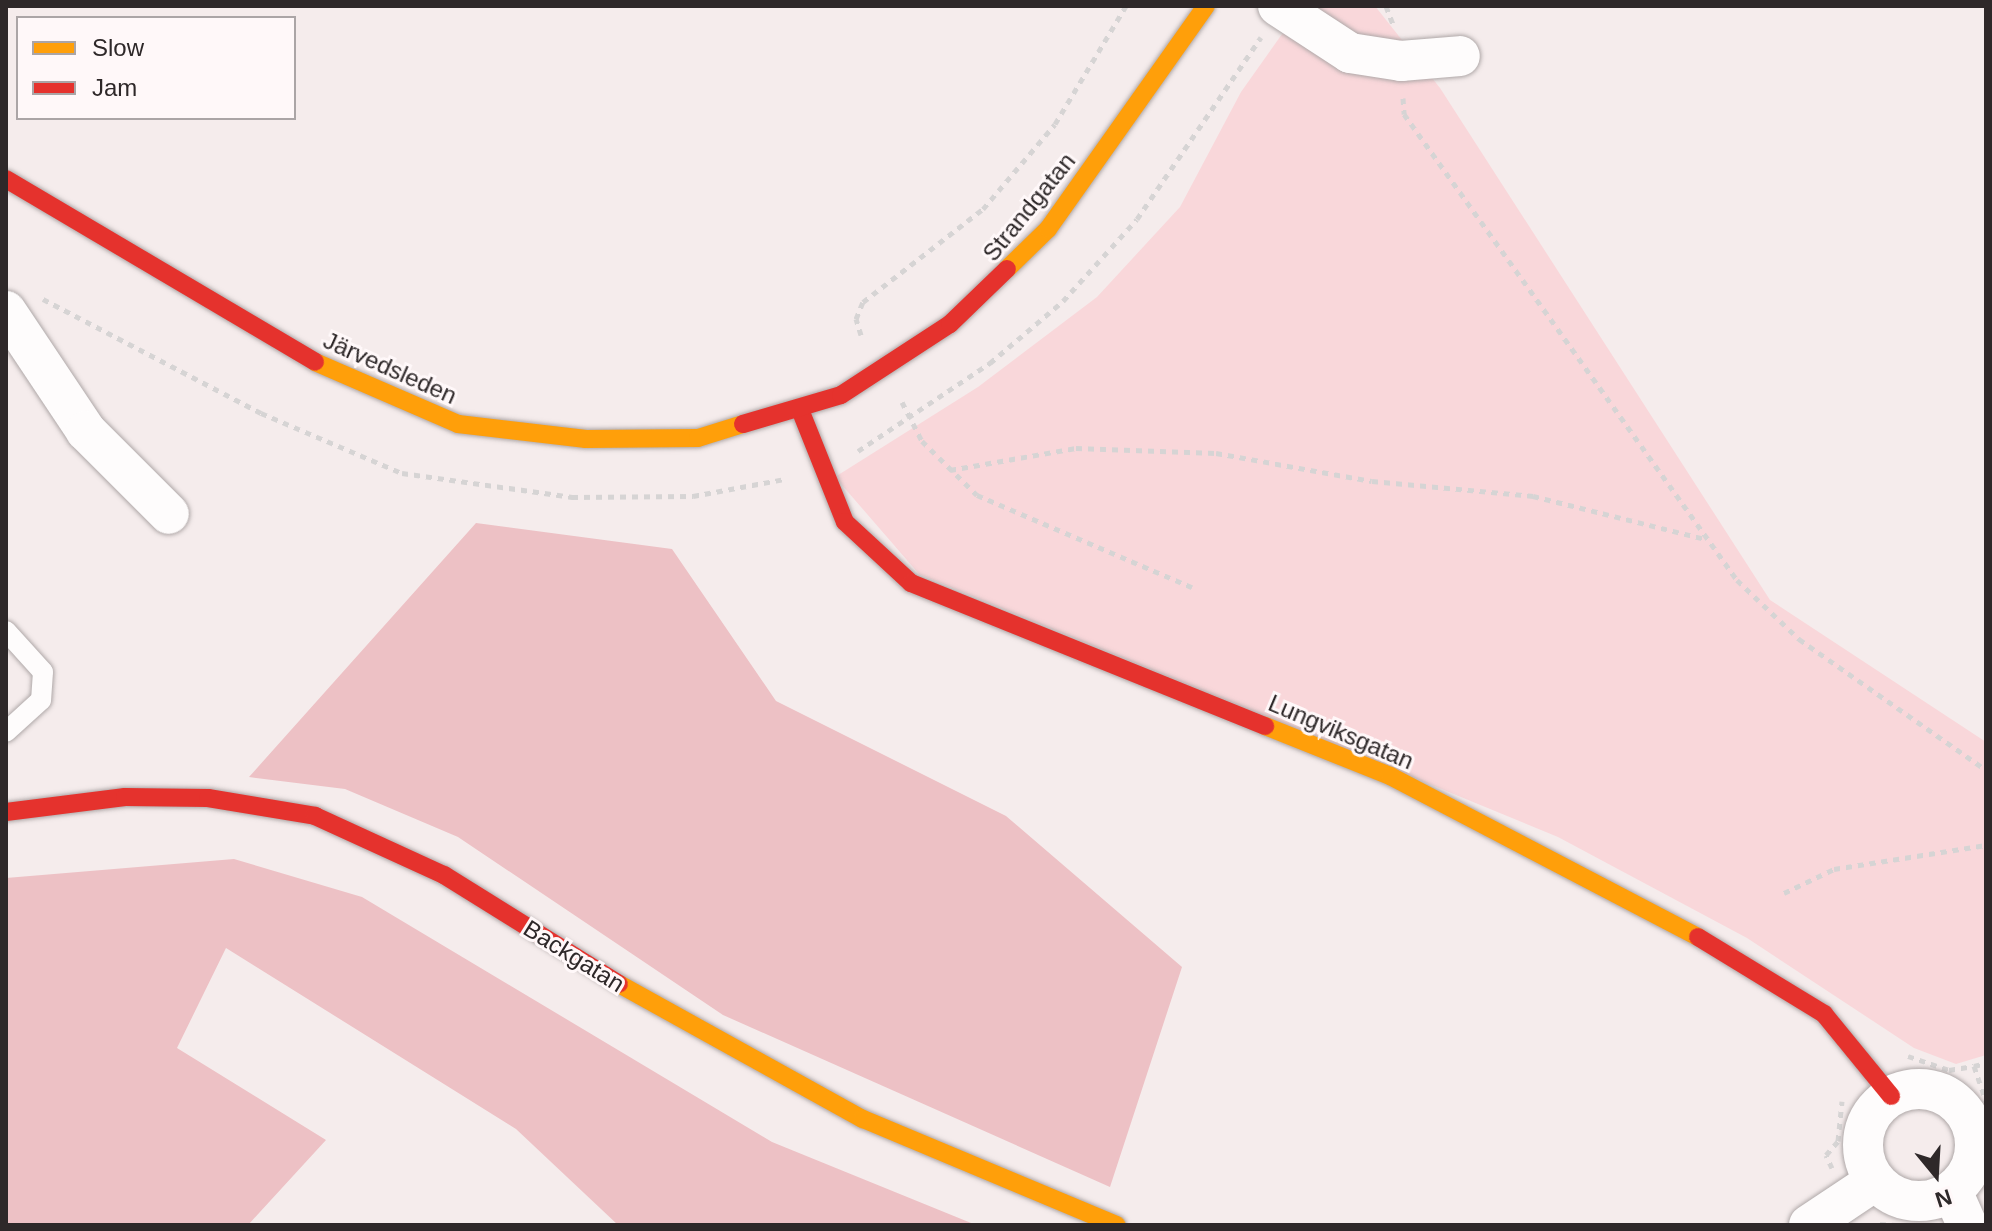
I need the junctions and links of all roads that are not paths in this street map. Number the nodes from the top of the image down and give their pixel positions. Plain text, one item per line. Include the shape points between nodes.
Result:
1 (1206, 6) edge
2 (1279, 7) edge
3 (1460, 56) dead end
4 (6, 179) edge
5 (18, 302) edge
6 (801, 412) junction
7 (169, 514) dead end
8 (6, 631) edge
9 (6, 732) edge
10 (6, 812) edge
11 (1891, 1096) junction
12 (1978, 1113) edge
13 (1875, 1181) junction
14 (1959, 1208) edge
15 (1117, 1225) edge
16 (1809, 1225) edge

1 - 6 street, Strandgatan via 1048,229 950,324 883,370
2 - 3 street via 1350,53 1401,61
4 - 6 street, Järvedsleden via 326,369 458,424 586,439 698,438
5 - 7 street via 86,431
6 - 11 street, Lungviksgatan via 845,522 911,583 1390,776 1655,911 1824,1014
8 - 9 lane via 43,672 41,700
10 - 15 street, Backgatan via 125,797 208,798 315,816 444,875 667,1014 863,1119
11 - 12 street via 1908,1090 1943,1094
11 - 13 street via 1866,1125 1866,1163
12 - 14 street via 1976,1150
13 - 14 street via 1920,1202
13 - 16 street

